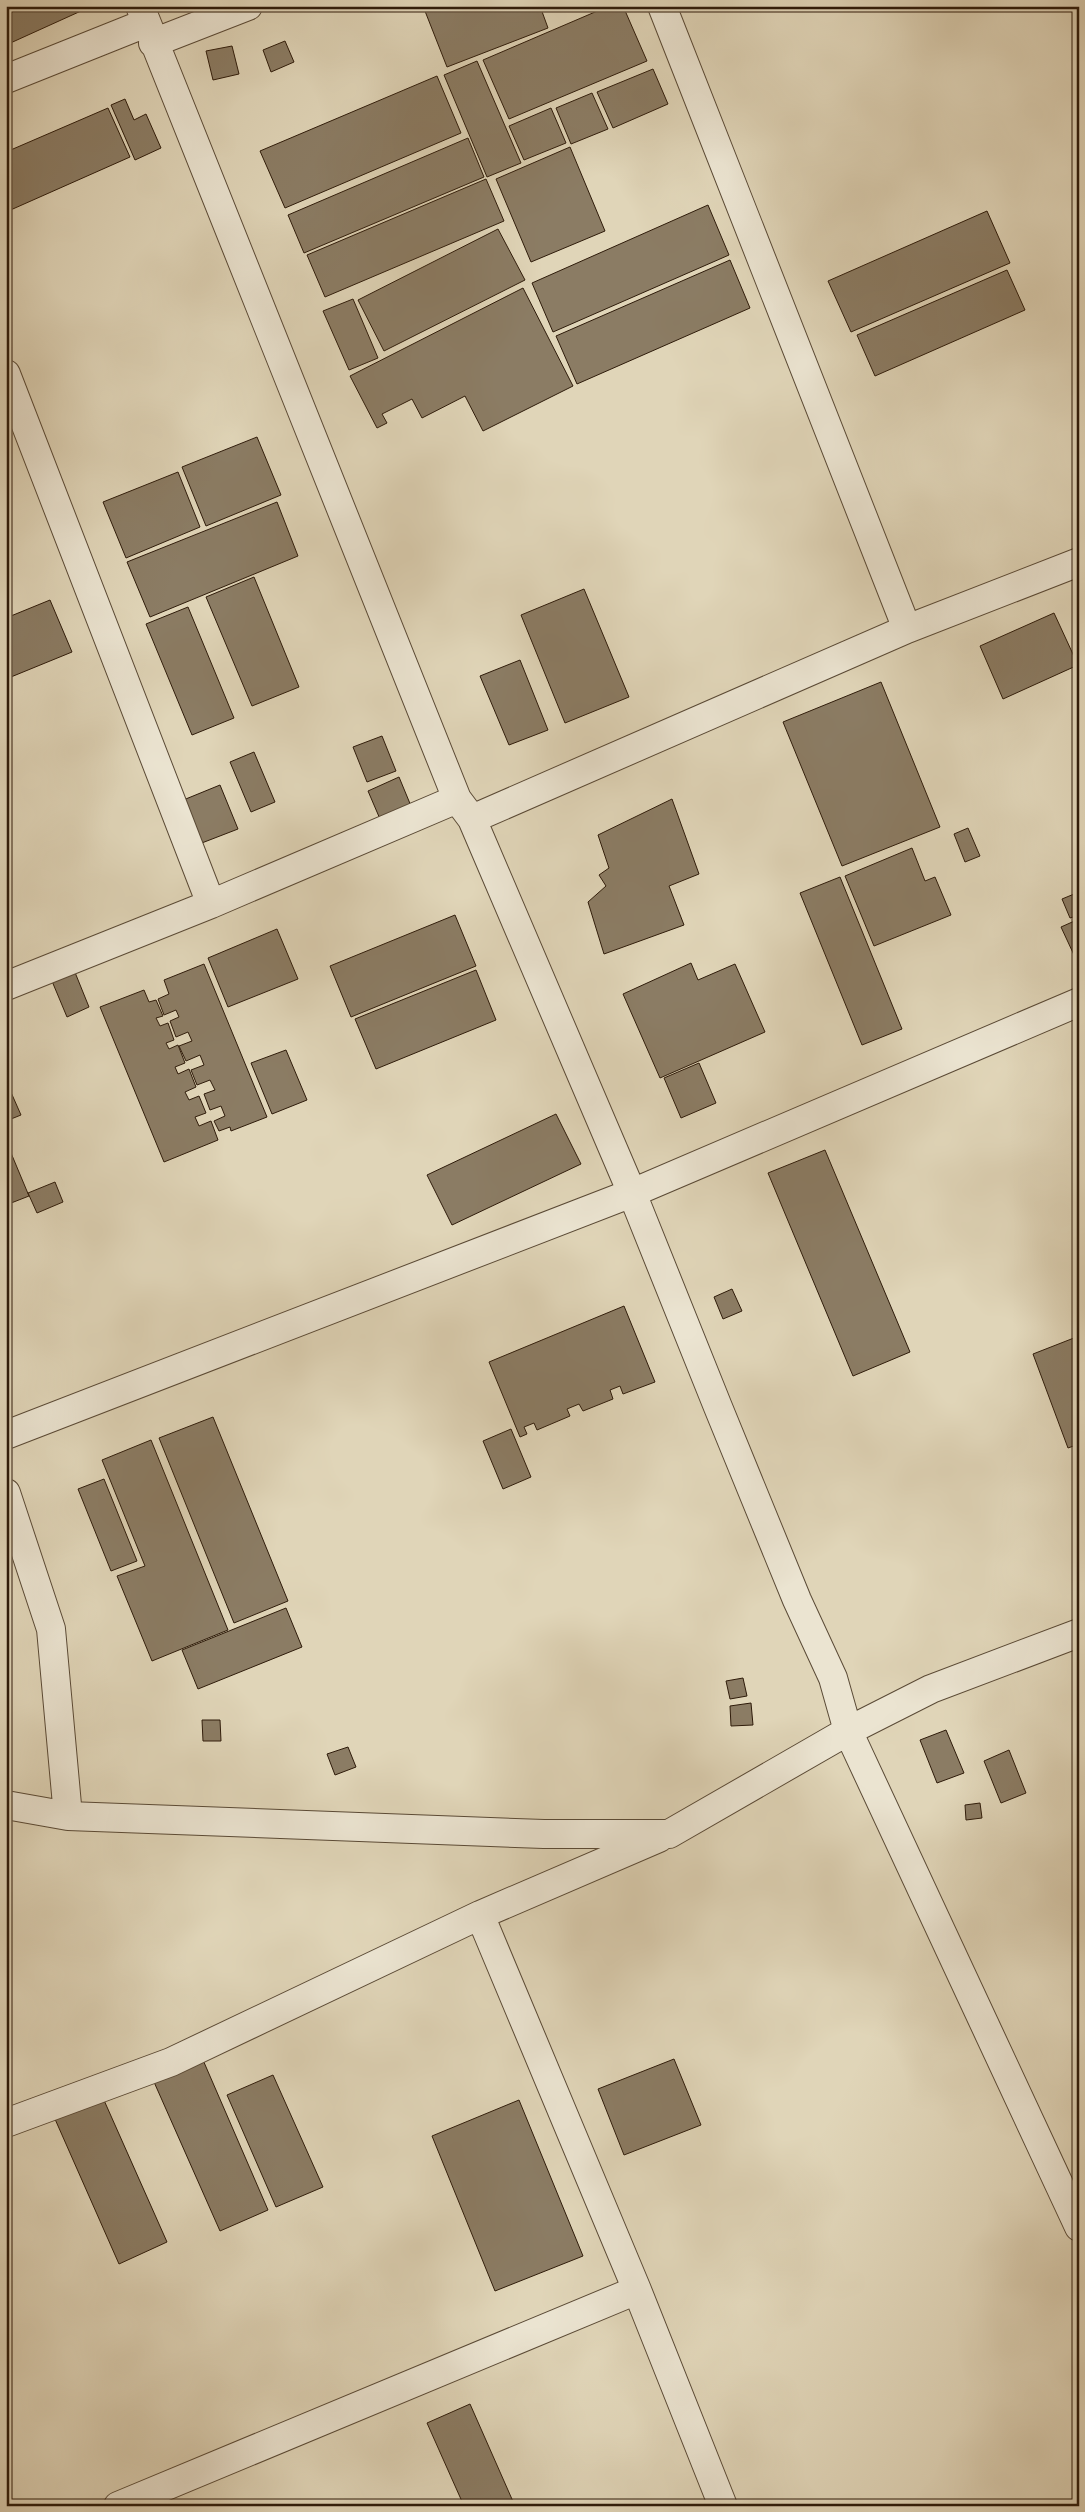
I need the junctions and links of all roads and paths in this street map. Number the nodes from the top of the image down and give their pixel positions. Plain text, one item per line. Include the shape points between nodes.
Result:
1 (248, 6) edge
2 (662, 6) edge
3 (146, 24) edge
4 (6, 79) edge
5 (6, 374) edge
6 (1079, 562) edge
7 (907, 629) junction
8 (465, 809) junction
9 (210, 904) junction
10 (6, 986) edge
11 (1079, 1002) edge
12 (632, 1193) junction
13 (6, 1435) edge
14 (6, 1493) edge
15 (1079, 1633) edge
16 (848, 1732) junction
17 (6, 1805) edge
18 (68, 1816) junction
19 (669, 1834) junction
20 (480, 1915) junction
21 (6, 2123) edge
22 (1070, 2184) edge
23 (1079, 2227) edge
24 (637, 2290) junction
25 (118, 2506) edge
26 (723, 2506) edge

1 - 3 street
2 - 7 street
3 - 4 street
3 - 8 street
5 - 9 street
6 - 7 street
7 - 8 street
8 - 9 street
8 - 12 street
9 - 10 street
11 - 12 street
12 - 13 street
12 - 16 street via 797,1600 833,1678
14 - 18 street via 51,1629
15 - 16 street via 931,1689
16 - 19 street
16 - 22 street
17 - 18 street
18 - 19 street via 544,1834
19 - 20 street
20 - 21 street via 171,2062
20 - 24 street
22 - 23 street
24 - 25 street
24 - 26 street

